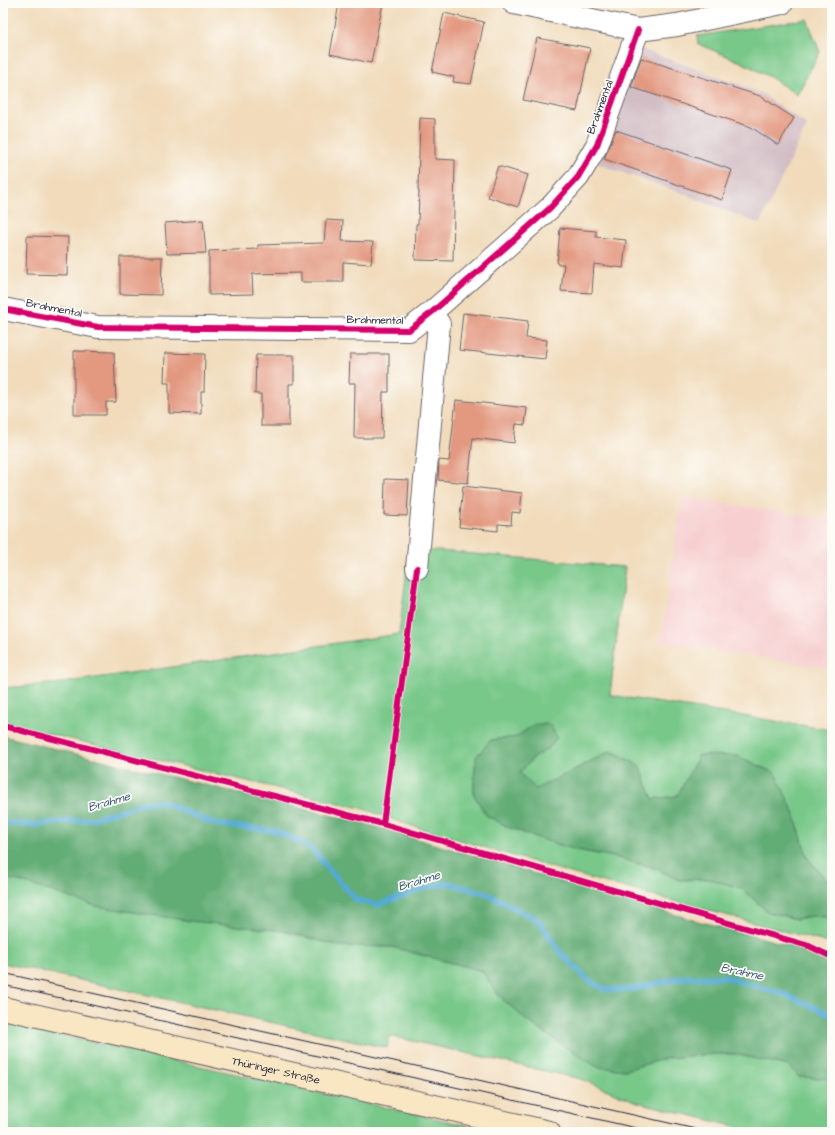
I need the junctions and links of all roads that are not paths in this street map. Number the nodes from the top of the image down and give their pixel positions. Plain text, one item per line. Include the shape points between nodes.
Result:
1 (514, 3) edge
2 (782, 3) edge
3 (738, 7) edge
4 (638, 30) junction
5 (3, 309) edge
6 (431, 313) junction
7 (417, 568) dead end
8 (3, 1008) edge
9 (549, 1132) edge

1 - 4 street
2 - 3 street
3 - 4 street via 677,25
4 - 6 street, Brahmental via 597,145 578,177 550,208
5 - 6 street, Brahmental via 98,327 401,330 409,330
6 - 7 street via 439,324
8 - 9 main road, Thüringer Straße

